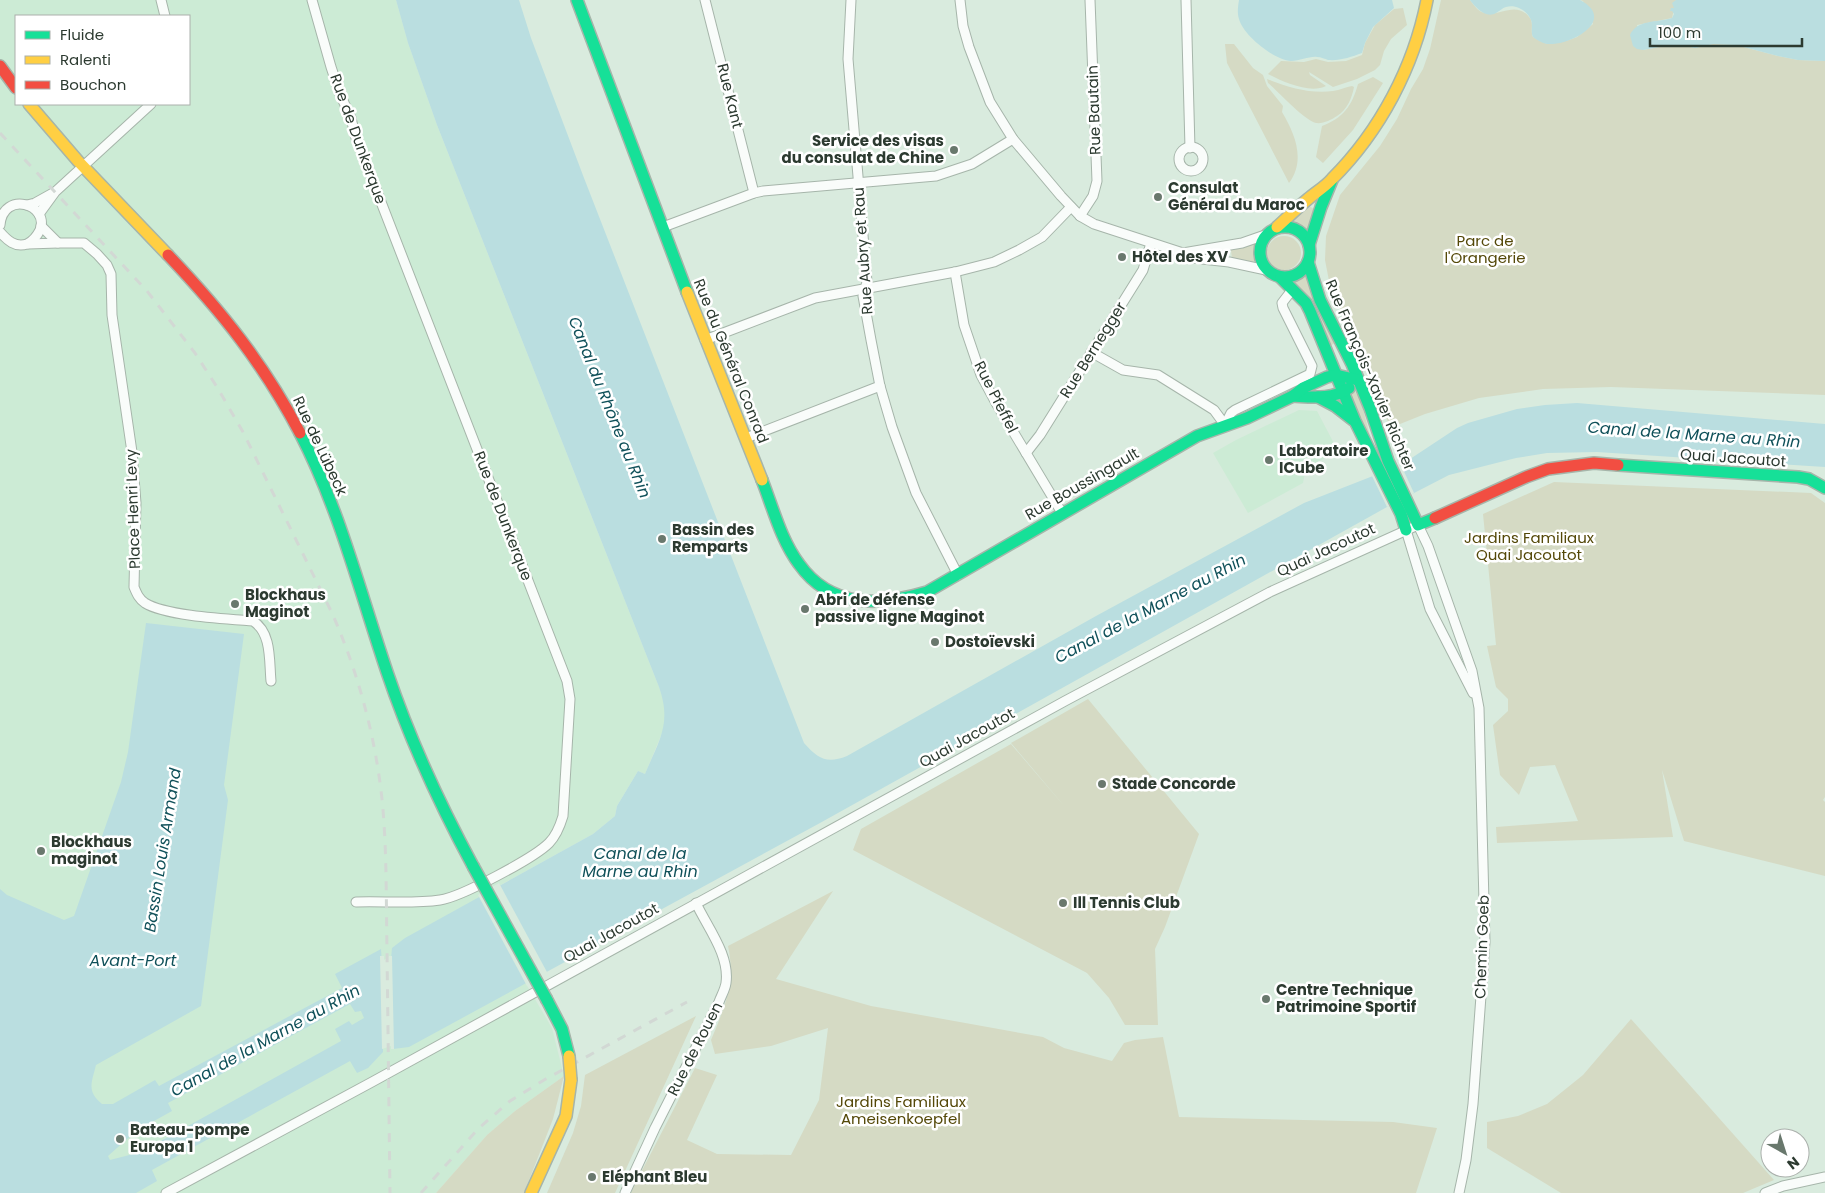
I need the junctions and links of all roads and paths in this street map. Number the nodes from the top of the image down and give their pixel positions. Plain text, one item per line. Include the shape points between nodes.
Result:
1 (161, 0) edge
2 (312, 0) edge
3 (577, 0) edge
4 (705, 0) edge
5 (851, 0) edge
6 (960, 0) edge
7 (1090, 0) edge
8 (1186, 0) edge
9 (1427, 0) edge
10 (165, 15) edge
11 (0, 66) edge
12 (15, 87) edge
13 (31, 105) edge
14 (150, 105) edge
15 (1013, 139) junction
16 (1190, 148) dead end
17 (82, 166) junction
18 (1333, 178) junction
19 (859, 183) junction
20 (55, 192) junction
21 (754, 193) junction
22 (27, 204) junction
23 (1071, 208) junction
24 (2, 211) edge
25 (39, 214) junction
26 (1080, 216) junction
27 (41, 226) junction
28 (663, 227) junction
29 (1277, 227) junction
30 (1, 230) edge
31 (1265, 235) junction
32 (58, 243) junction
33 (1151, 243) junction
34 (28, 244) junction
35 (1309, 245) junction
36 (1183, 253) junction
37 (1308, 262) junction
38 (1266, 270) junction
39 (955, 272) junction
40 (1281, 278) junction
41 (866, 288) junction
42 (1292, 290) junction
43 (705, 340) junction
44 (1091, 352) junction
45 (1336, 375) junction
46 (1358, 380) junction
47 (880, 386) junction
48 (1344, 393) junction
49 (1293, 396) junction
50 (1316, 396) junction
51 (1355, 422) junction
52 (1225, 425) junction
53 (746, 438) junction
54 (1026, 453) junction
55 (1383, 463) junction
56 (1825, 488) edge
57 (1406, 512) junction
58 (1062, 513) junction
59 (1418, 525) junction
60 (1406, 530) junction
61 (958, 575) junction
62 (271, 681) dead end
63 (1477, 700) junction
64 (356, 902) dead end
65 (696, 904) junction
66 (1825, 1176) edge
67 (166, 1193) edge
68 (531, 1193) edge
69 (625, 1193) edge
70 (1459, 1193) edge
71 (1765, 1193) edge

1 - 10 street
2 - 64 street, Rue de Dunkerque via 355,135 567,681 570,699 563,816 551,841 532,856 455,896 439,900
3 - 28 main road, Rue du Général Conrad
4 - 21 street, Rue Kant
5 - 19 street, Rue Aubry et Rau via 848,59
6 - 15 street via 975,65 990,102
7 - 26 street, Rue Bautain via 1097,181 1093,196
8 - 16 street
9 - 18 main road via 1413,52 1395,93 1371,132
11 - 12 main road
13 - 17 main road, Rue de Lübeck
14 - 17 street
15 - 19 street via 972,164 936,176
15 - 23 street
17 - 20 street
17 - 68 main road, Rue de Lübeck, bridge via 212,304 264,371 322,479 400,711 422,766 562,1029 571,1080 566,1116
18 - 29 main road
18 - 35 main road
19 - 21 street
19 - 41 street, Rue Aubry et Rau
20 - 22 street
20 - 25 street
21 - 28 street
22 - 24 street
22 - 25 street
23 - 26 street
23 - 39 street via 1042,237 1019,250 994,262
24 - 30 street
25 - 27 street
26 - 33 street via 1094,224
27 - 32 street
27 - 34 street via 37,237
28 - 43 main road, Rue du Général Conrad
29 - 31 main road
29 - 35 main road via 1292,227 1304,235
30 - 34 street via 6,240 13,244
31 - 36 street
31 - 38 main road via 1259,258
32 - 34 street, Place Henri Levy
32 - 62 street, Place Henri Levy via 84,243 107,265 111,274 112,315 132,452 136,503 134,587 138,597 165,610 254,621 266,636
33 - 36 street
33 - 44 street, Rue Bernegger via 1143,270
35 - 37 main road
36 - 38 street via 1193,258
37 - 40 main road via 1292,277
37 - 46 main road, Rue François-Xavier Richter via 1320,300
38 - 40 main road
39 - 41 street
39 - 54 street, Rue Pfeffel via 964,325 981,375
40 - 42 main road, Rue François-Xavier Richter
41 - 43 street via 815,298
41 - 47 street, Rue Aubry et Rau via 863,296
42 - 45 main road, Rue François-Xavier Richter via 1310,311
42 - 52 street, Rue Boussingault via 1282,303 1283,308 1312,366 1310,374 1235,410
43 - 53 main road, Rue du Général Conrad
44 - 52 street via 1123,370 1158,375 1214,410
44 - 54 street, Rue Bernegger
45 - 46 main road
45 - 48 main road, Rue François-Xavier Richter
45 - 49 main road, Rue Boussingault via 1303,388
46 - 48 main road
46 - 55 main road, Rue François-Xavier Richter
47 - 53 street
47 - 61 street, Rue Aubry et Rau via 905,468
48 - 50 main road, Rue Boussingault
48 - 51 main road, Rue François-Xavier Richter
49 - 50 main road, Rue Boussingault
49 - 52 main road, Rue Boussingault
50 - 51 main road, Rue Boussingault
51 - 55 main road, Rue François-Xavier Richter
52 - 58 main road, Rue Boussingault via 1183,443
53 - 61 main road, Rue du Général Conrad via 793,556 820,587 847,599 883,602 928,592
54 - 58 street, Rue Pfeffel
55 - 57 main road, Rue François-Xavier Richter
56 - 59 main road, Quai Jacoutot via 1798,477 1594,463 1570,465 1526,477
57 - 59 main road, Rue François-Xavier Richter
57 - 60 main road, Rue François-Xavier Richter
58 - 61 main road, Rue Boussingault
59 - 60 street, Quai Jacoutot
59 - 63 street, Chemin Goeb via 1472,671
60 - 63 street, Chemin Goeb via 1430,609
60 - 65 street, Quai Jacoutot via 1270,592
63 - 70 street, Chemin Goeb via 1485,942 1472,1104
65 - 67 street, Quai Jacoutot
65 - 69 street, Rue de Rouen via 724,962 726,983
66 - 71 street

